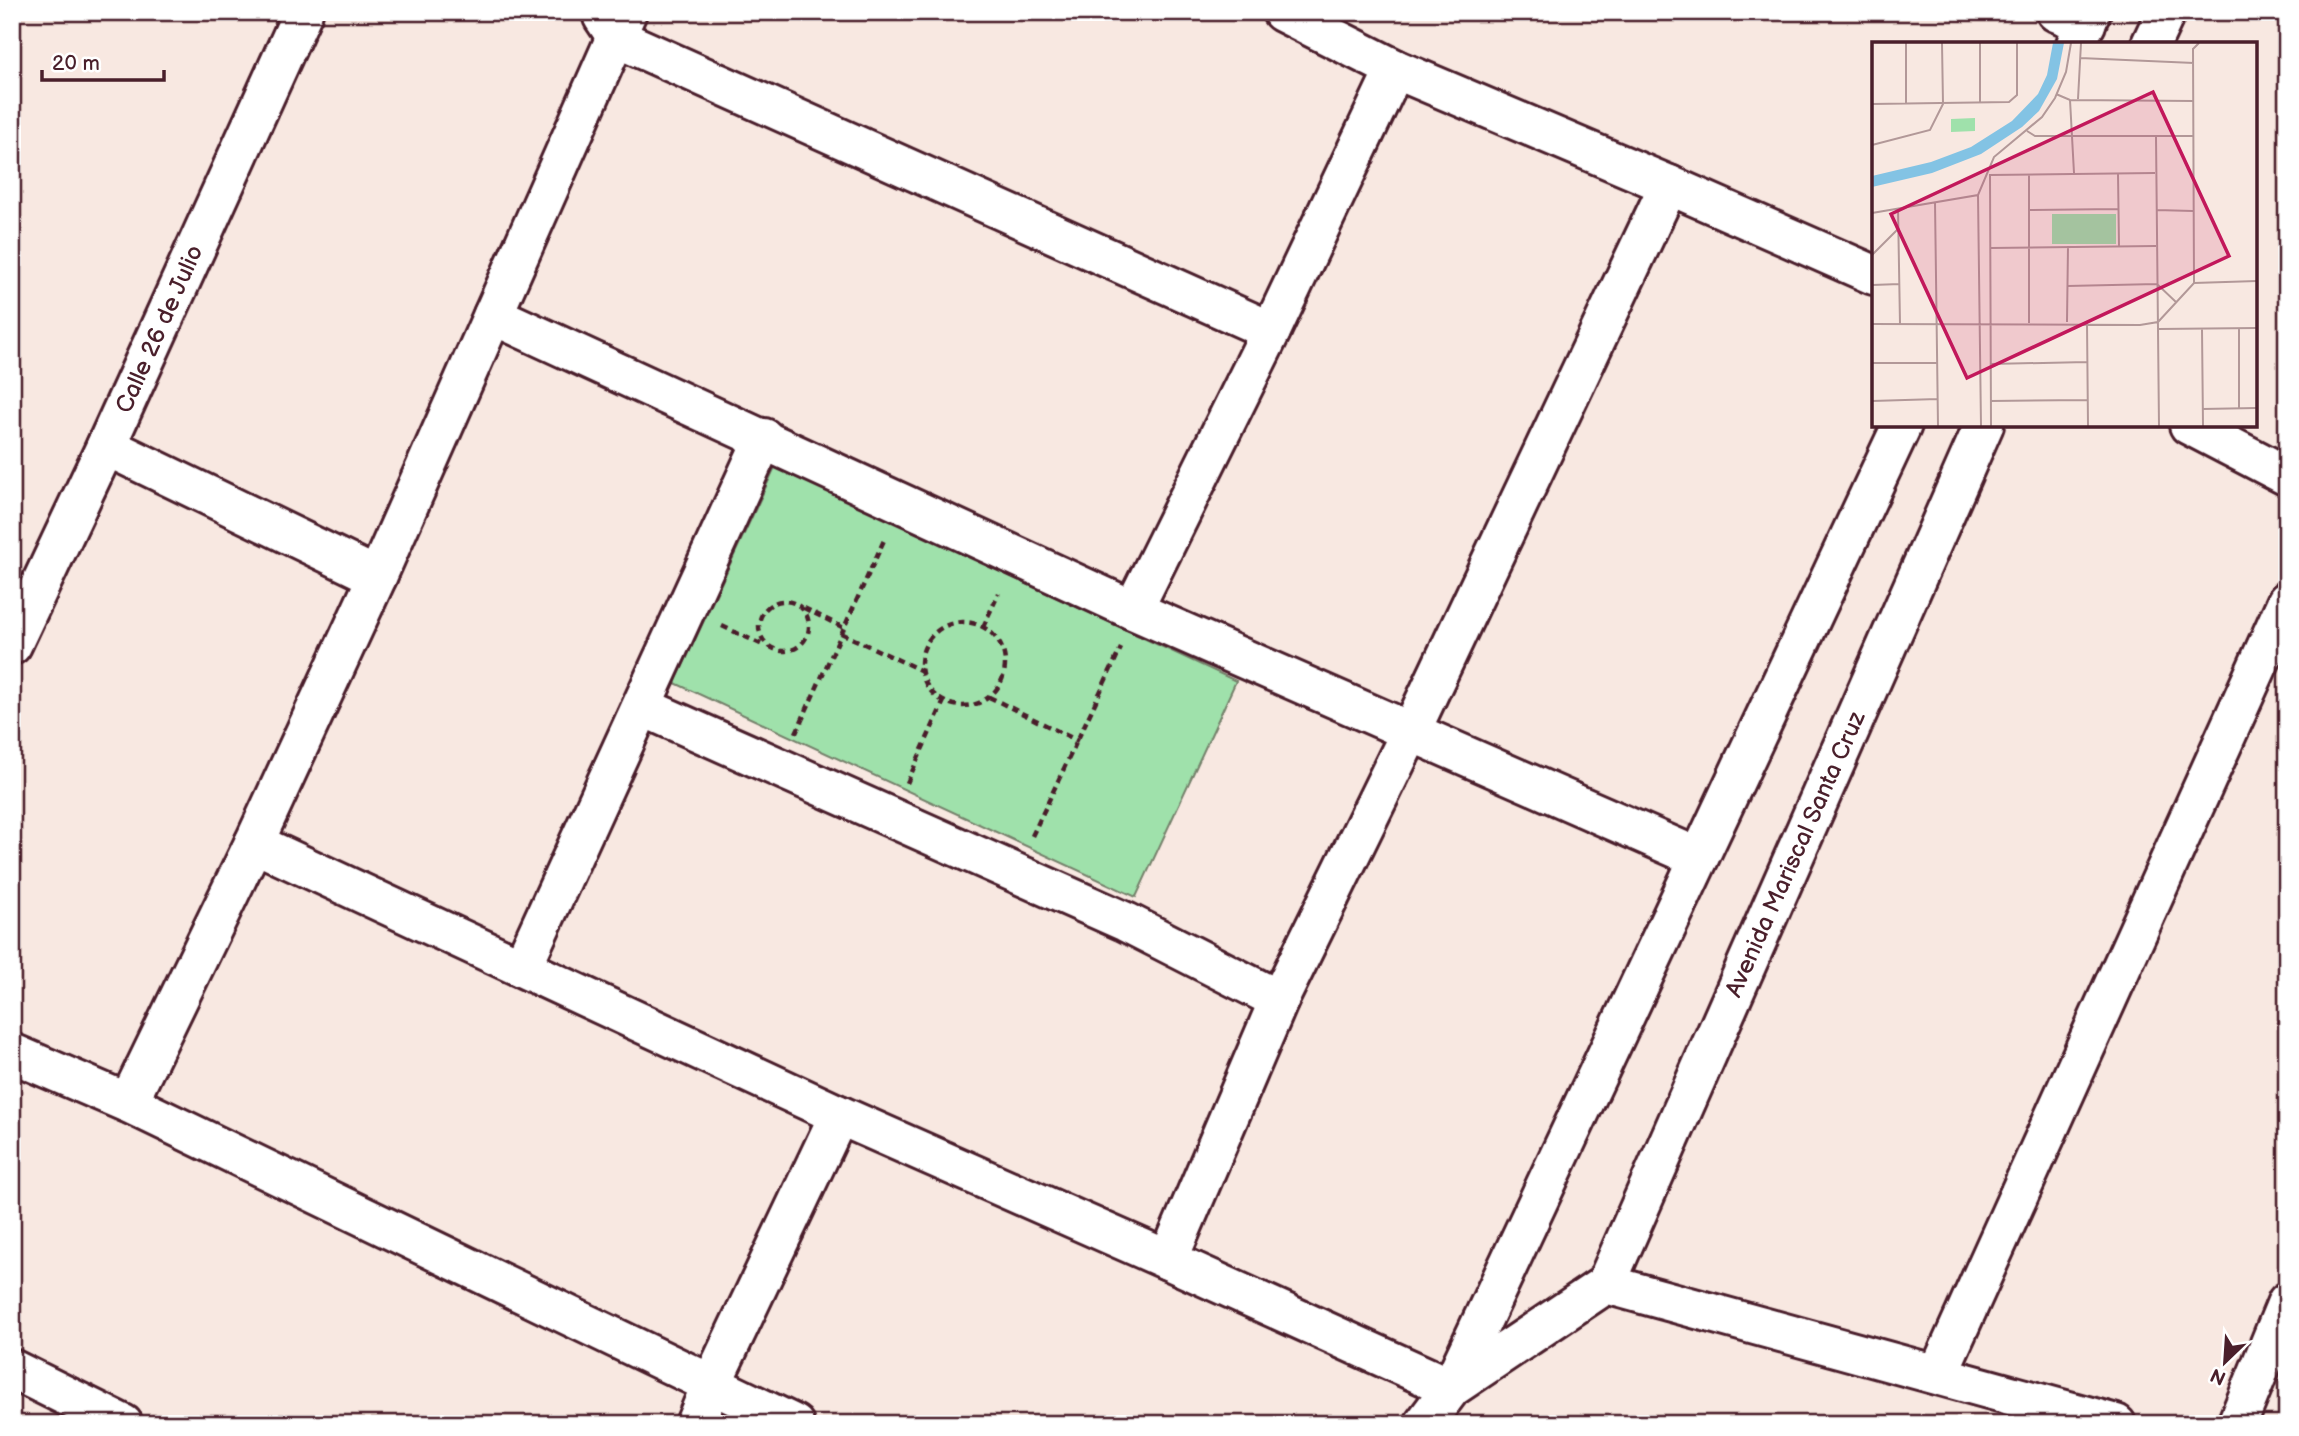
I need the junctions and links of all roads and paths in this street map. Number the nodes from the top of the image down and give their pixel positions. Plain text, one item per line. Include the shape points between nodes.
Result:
1 (303, 12) edge
2 (1282, 12) edge
3 (2166, 12) edge
4 (615, 21) edge
5 (2152, 42) edge
6 (1395, 69) junction
7 (1669, 185) junction
8 (1872, 274) edge
9 (493, 315) junction
10 (1271, 331) junction
11 (1901, 427) edge
12 (1982, 427) edge
13 (2193, 427) edge
14 (764, 439) junction
15 (106, 446) junction
16 (2287, 476) edge
17 (887, 533) dead end
18 (377, 577) junction
19 (1002, 586) dead end
20 (2287, 601) edge
21 (794, 603) junction
22 (717, 624) dead end
23 (983, 626) junction
24 (1128, 627) junction
25 (842, 630) junction
26 (12, 645) edge
27 (775, 650) junction
28 (922, 671) junction
29 (989, 697) junction
30 (944, 701) junction
31 (643, 707) junction
32 (1410, 733) junction
33 (794, 737) dead end
34 (1078, 741) junction
35 (904, 790) dead end
36 (254, 843) junction
37 (1027, 846) dead end
38 (1699, 858) junction
39 (522, 967) junction
40 (1279, 1000) junction
41 (12, 1052) edge
42 (128, 1103) junction
43 (839, 1115) junction
44 (1168, 1260) junction
45 (1606, 1283) junction
46 (2285, 1307) edge
47 (12, 1369) edge
48 (1938, 1374) junction
49 (711, 1385) junction
50 (1451, 1388) junction
51 (123, 1424) edge
52 (695, 1424) edge
53 (793, 1424) edge
54 (1424, 1424) edge
55 (2116, 1424) edge
56 (2237, 1424) edge

1 - 15 street, Calle 26 de Julio
2 - 6 street
3 - 5 street
4 - 9 street
4 - 10 street
6 - 7 street
6 - 10 street
7 - 8 street
7 - 32 street
9 - 14 street
9 - 18 street
10 - 24 street
11 - 38 street
12 - 45 street, Avenida Mariscal Santa Cruz
13 - 16 street
14 - 24 street
14 - 31 street
15 - 18 street
15 - 26 street, Calle 26 de Julio
17 - 25 path
18 - 36 street
19 - 23 path
20 - 48 street
21 - 25 path
21 - 27 path via 809,623 805,640 792,650
21 - 27 path via 778,602 760,617 759,633
22 - 27 path
23 - 28 path via 960,622 939,629 922,652
23 - 29 path via 992,632 1005,656 1002,682
24 - 32 street
24 - 34 path
25 - 28 path
25 - 33 path
28 - 30 path via 933,692
29 - 30 path via 970,705
29 - 34 path
30 - 35 path
31 - 39 street
31 - 40 street via 1126,922
32 - 38 street
32 - 40 street
34 - 37 path
36 - 39 street
36 - 42 street
38 - 50 street
39 - 43 street
40 - 44 street
41 - 42 street
42 - 49 street
43 - 44 street
43 - 49 street
44 - 50 street
45 - 48 street
45 - 50 street
46 - 56 street
47 - 51 street
48 - 55 street
49 - 52 street
49 - 53 street
50 - 54 street

